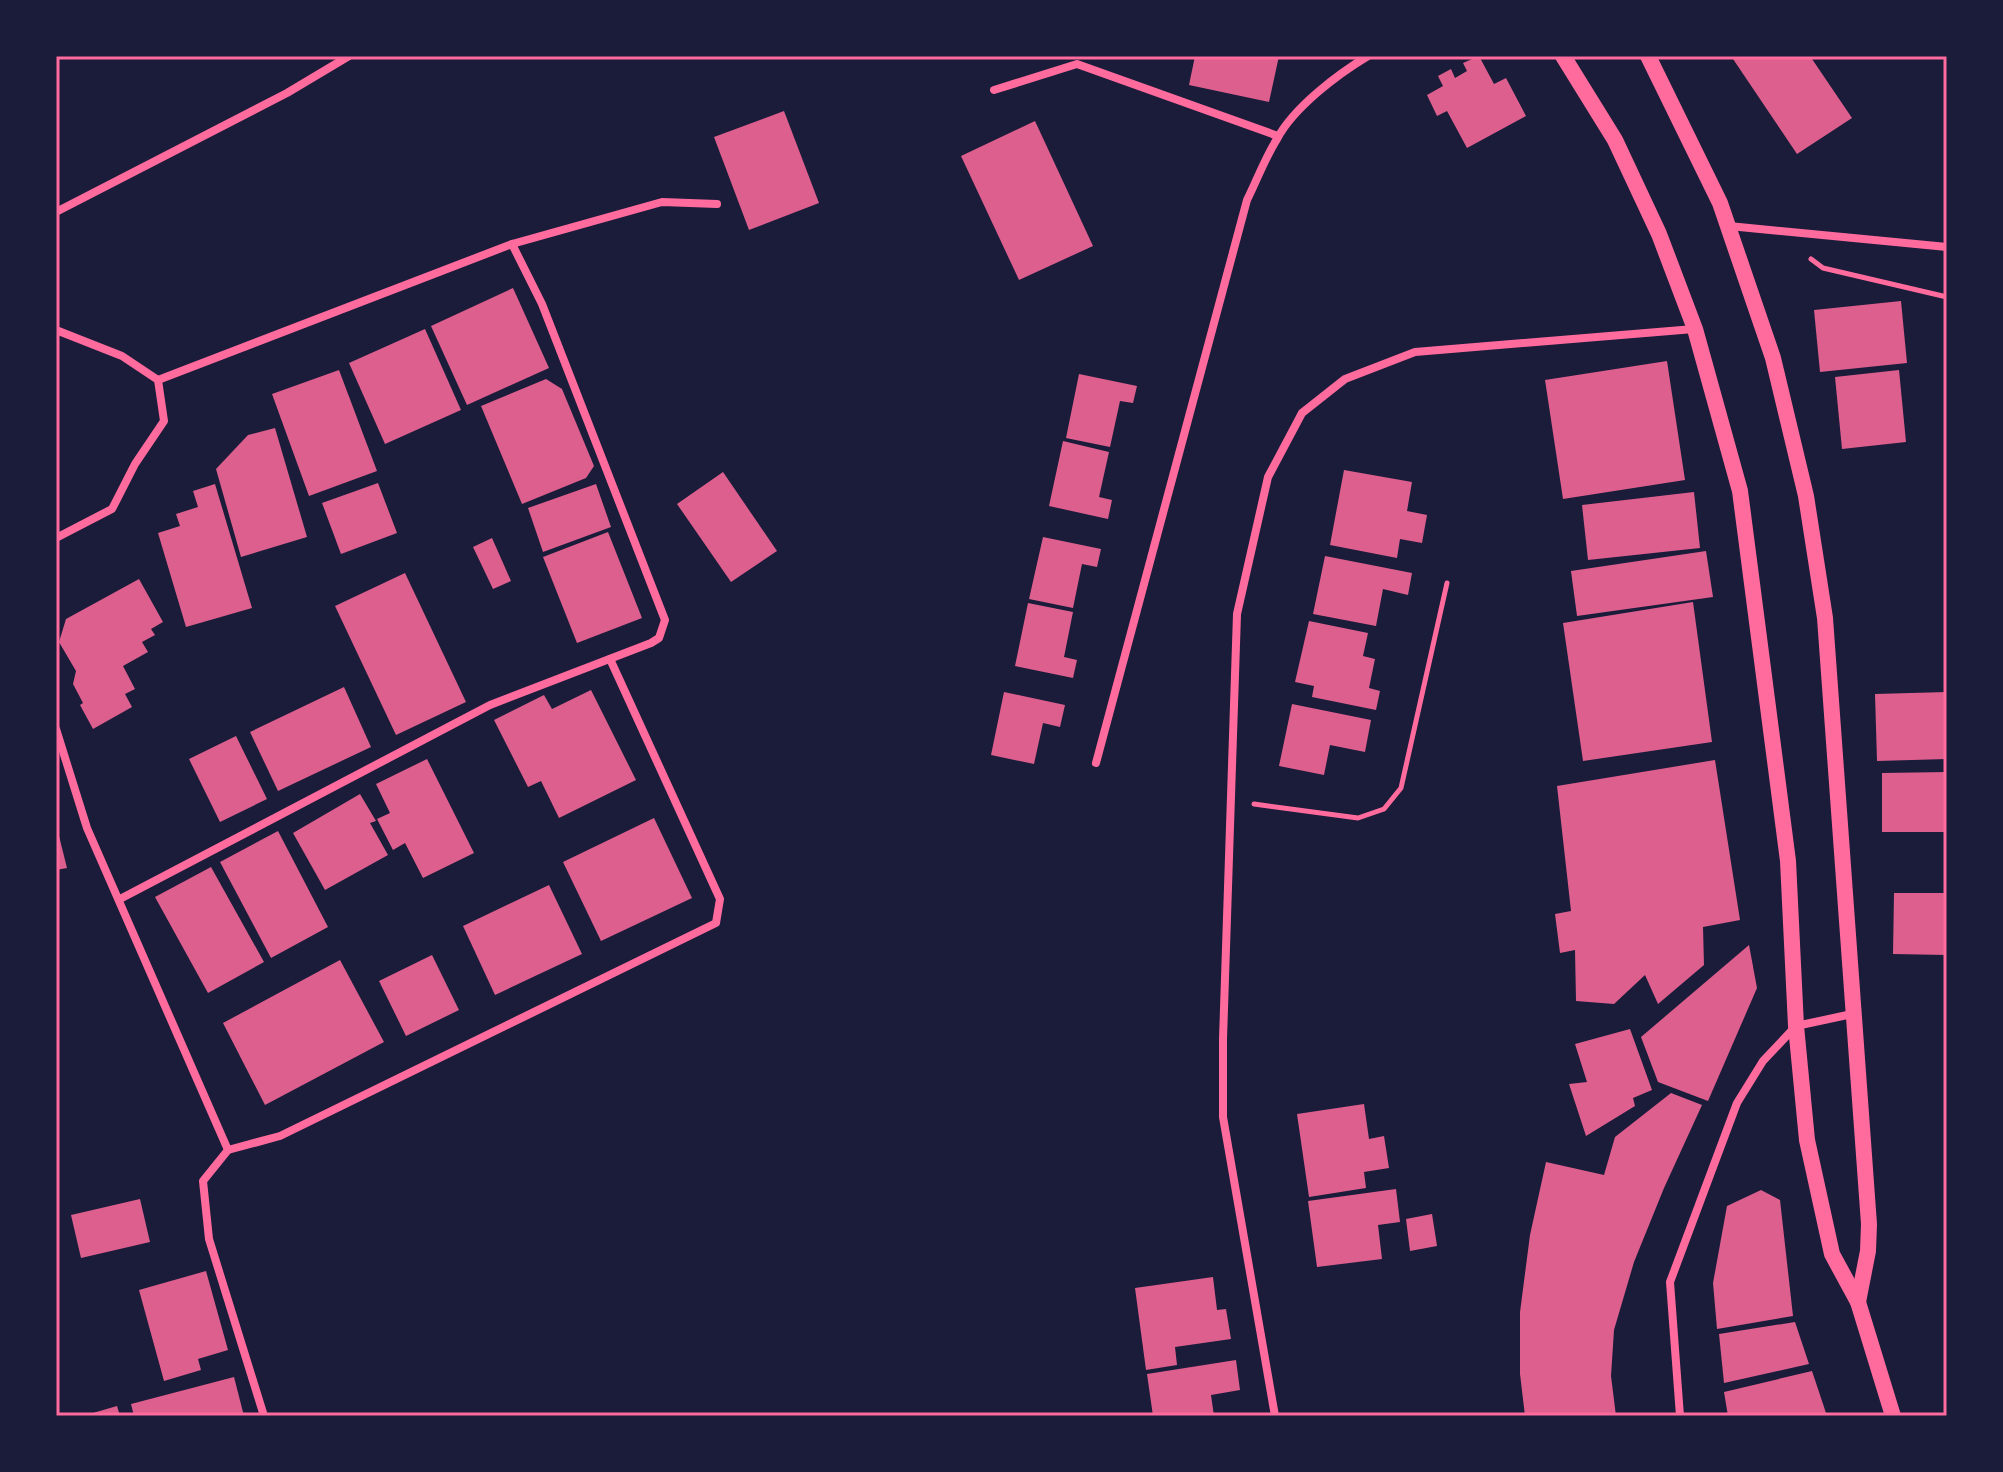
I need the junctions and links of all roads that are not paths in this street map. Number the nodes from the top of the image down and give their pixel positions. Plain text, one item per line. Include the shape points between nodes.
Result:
1 (349, 56) edge
2 (1368, 56) edge
3 (1563, 56) edge
4 (1648, 56) edge
5 (994, 90) dead end
6 (1278, 136) junction
7 (717, 204) dead end
8 (56, 212) edge
9 (1728, 226) junction
10 (512, 244) junction
11 (1947, 247) edge
12 (1695, 329) junction
13 (56, 330) edge
14 (158, 380) junction
15 (56, 538) edge
16 (610, 659) junction
17 (56, 729) edge
18 (1096, 763) dead end
19 (120, 899) junction
20 (1852, 1014) junction
21 (1796, 1026) junction
22 (228, 1150) junction
23 (1858, 1302) junction
24 (264, 1416) edge
25 (1275, 1416) edge
26 (1680, 1416) edge
27 (1893, 1416) edge

1 - 8 street
2 - 6 street via 1307,103
3 - 12 main road via 1615,140
4 - 9 main road
5 - 6 street via 1077,64
6 - 18 street via 1247,200
7 - 10 street via 662,202
9 - 11 street
9 - 20 main road via 1773,358 1806,496 1825,618
10 - 14 street
10 - 16 street via 542,304 665,620 659,638
12 - 21 main road via 1740,491 1788,861
12 - 25 street via 1415,352 1345,379 1302,413 1268,477 1237,614 1223,1117
13 - 14 street via 122,356
14 - 15 street via 164,421 112,509
16 - 19 street via 490,705
16 - 22 street via 720,899 716,923 280,1136
17 - 19 street via 87,828
19 - 22 street
20 - 21 street
20 - 23 main road via 1869,1224
21 - 23 main road via 1807,1140 1821,1208 1832,1254
21 - 26 street via 1763,1061 1737,1103 1670,1282
22 - 24 street via 203,1181 209,1239
23 - 27 main road

